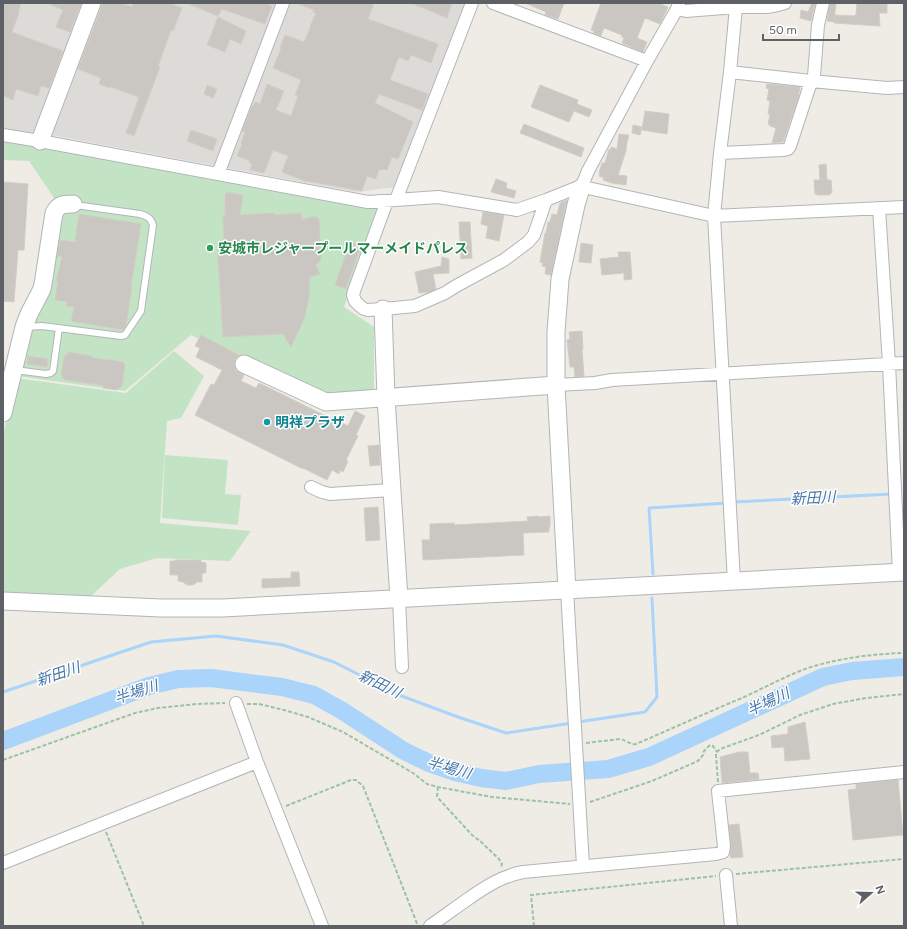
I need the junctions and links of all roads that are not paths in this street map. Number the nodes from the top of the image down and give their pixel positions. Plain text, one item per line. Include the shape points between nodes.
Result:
1 (92, 3) edge
2 (283, 3) edge
3 (472, 3) edge
4 (494, 3) edge
5 (785, 3) edge
6 (823, 3) edge
7 (678, 6) edge
8 (736, 7) junction
9 (647, 61) junction
10 (730, 72) junction
11 (811, 81) junction
12 (904, 87) edge
13 (3, 135) edge
14 (40, 141) junction
15 (720, 153) junction
16 (218, 174) junction
17 (582, 188) junction
18 (391, 200) junction
19 (546, 200) junction
20 (73, 204) joint
21 (904, 207) edge
22 (879, 208) junction
23 (714, 216) junction
24 (383, 309) junction
25 (24, 327) junction
26 (59, 328) junction
27 (904, 363) edge
28 (244, 364) dead end
29 (888, 364) junction
30 (13, 370) junction
31 (722, 373) junction
32 (556, 385) junction
33 (386, 398) junction
34 (3, 413) edge
35 (311, 487) dead end
36 (391, 490) junction
37 (902, 573) edge
38 (734, 582) junction
39 (567, 590) junction
40 (399, 599) junction
41 (3, 601) edge
42 (402, 666) dead end
43 (236, 703) road end
44 (257, 762) junction
45 (904, 772) edge
46 (3, 863) edge
47 (583, 866) junction
48 (726, 875) road end
49 (322, 926) edge
50 (430, 926) edge
51 (731, 926) edge

1 - 14 street
2 - 16 street
3 - 18 street
4 - 9 street
5 - 8 street via 767,7
6 - 11 street via 818,25 814,76
7 - 8 street via 686,11
7 - 9 street
8 - 10 street
9 - 17 street via 588,171
10 - 11 street
10 - 15 street
11 - 12 street via 887,88
11 - 15 street via 788,149
13 - 14 street
14 - 16 street
15 - 23 street
16 - 18 street via 368,202
17 - 19 street
17 - 23 street
17 - 32 street via 560,279
18 - 19 street via 438,197 518,210
18 - 24 street via 354,291 355,301 364,309
19 - 24 street via 532,238 504,260 445,293 415,306
20 - 25 street via 60,205 54,213 42,289
20 - 26 lane via 146,216 153,225 141,311 125,335
21 - 22 street
22 - 23 street
22 - 29 street
23 - 31 street
24 - 33 street
25 - 26 lane
25 - 30 street
26 - 30 lane via 51,373
27 - 29 street
28 - 33 street via 326,402
29 - 31 street
29 - 37 street
30 - 34 street
31 - 32 street
31 - 38 street
32 - 33 street
32 - 39 street
33 - 36 street
35 - 36 street via 330,494
36 - 40 street
37 - 38 street
38 - 39 street
39 - 40 street
39 - 47 street
40 - 41 street via 223,608
40 - 42 street
43 - 44 street
44 - 46 street
44 - 49 street
45 - 47 street via 718,791 723,852
47 - 50 street via 523,872 504,878
48 - 51 street

